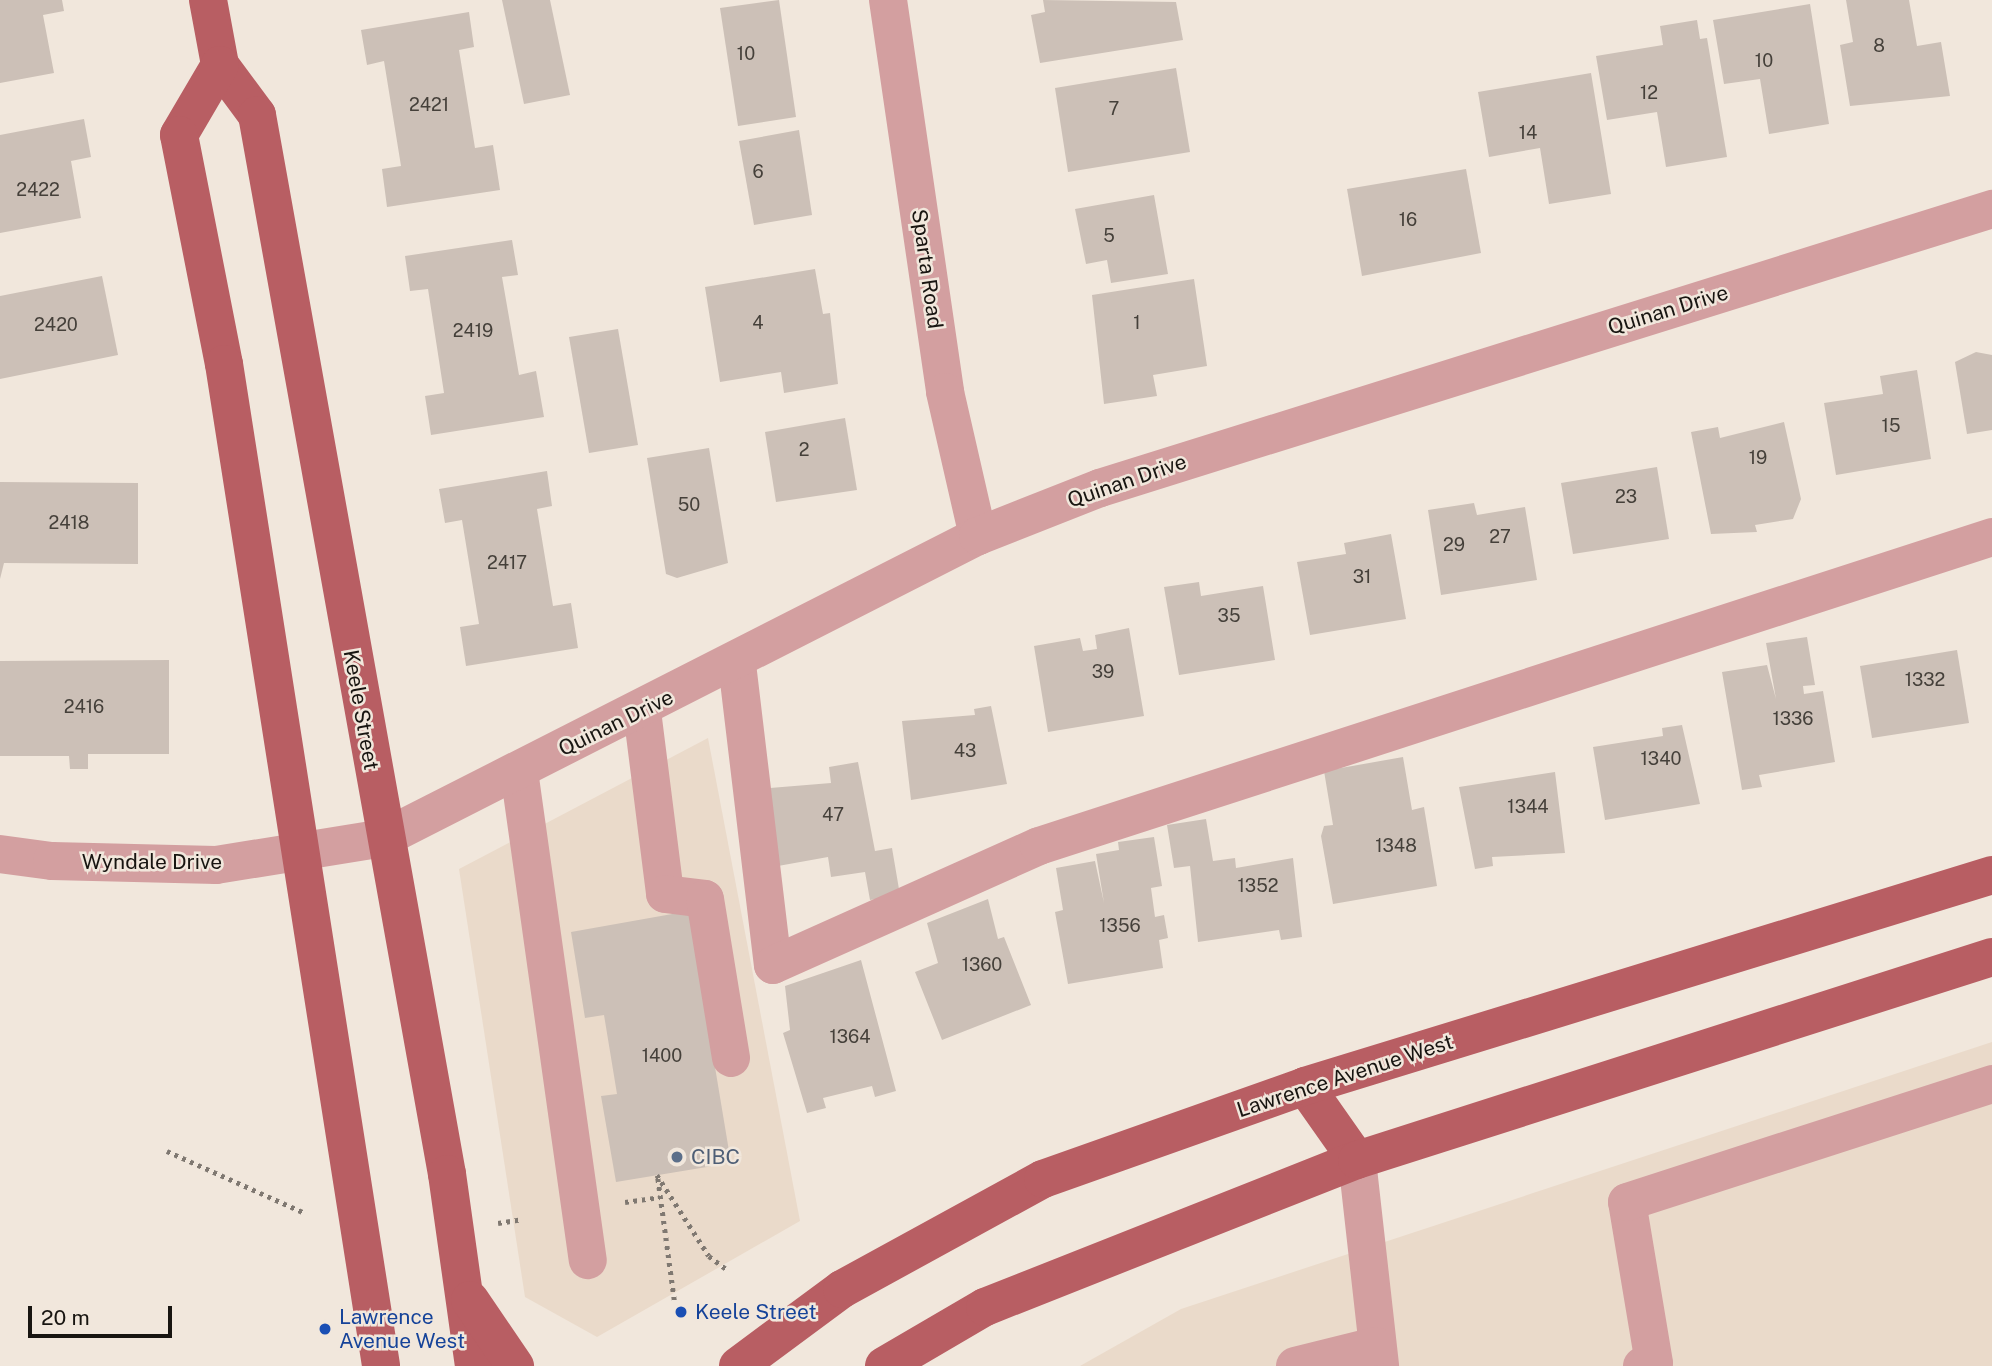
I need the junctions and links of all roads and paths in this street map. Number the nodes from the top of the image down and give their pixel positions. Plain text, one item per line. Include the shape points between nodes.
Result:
1 (208, 0) edge
2 (888, 0) edge
3 (220, 65) junction
4 (1992, 209) edge
5 (978, 536) junction
6 (1992, 537) edge
7 (737, 664) junction
8 (642, 711) junction
9 (519, 771) junction
10 (384, 838) junction
11 (303, 851) junction
12 (0, 853) edge
13 (1992, 876) edge
14 (1992, 957) edge
15 (731, 1058) dead end
16 (1992, 1084) edge
17 (1305, 1086) junction
18 (167, 1152) dead end
19 (1357, 1160) junction
20 (660, 1197) junction
21 (620, 1203) dead end
22 (305, 1213) dead end
23 (523, 1219) dead end
24 (512, 1220) dead end
25 (588, 1260) dead end
26 (729, 1271) dead end
27 (462, 1286) junction
28 (674, 1300) dead end
29 (1378, 1356) edge
30 (382, 1366) edge
31 (474, 1366) edge
32 (515, 1366) edge
33 (738, 1366) edge
34 (884, 1366) edge
35 (1295, 1366) edge
36 (1642, 1366) edge

1 - 3 main road, Keele Street
2 - 5 street, Sparta Road via 945,392
3 - 10 main road, Keele Street via 257,115
3 - 11 main road via 179,135 224,364
4 - 5 street, Quinan Drive via 1101,488
5 - 7 street, Quinan Drive
6 - 7 street via 1039,846 773,965
7 - 8 street, Quinan Drive
8 - 9 street, Quinan Drive
8 - 15 street via 665,894 705,899
9 - 10 street, Quinan Drive
9 - 25 street
10 - 11 street, Quinan Drive
10 - 27 main road, Keele Street
11 - 12 street, Wyndale Drive via 216,865 52,861
11 - 30 main road
13 - 17 main road, Lawrence Avenue West
14 - 19 main road
16 - 36 street via 1627,1202 1654,1363
17 - 19 main road
17 - 33 main road, Lawrence Avenue West via 1043,1179 842,1289
18 - 22 path
19 - 29 street
19 - 34 main road via 985,1307
20 - 21 path
20 - 26 path via 657,1175 709,1256
20 - 28 path
23 - 24 path
27 - 31 main road, Keele Street
27 - 32 main road
29 - 35 street

